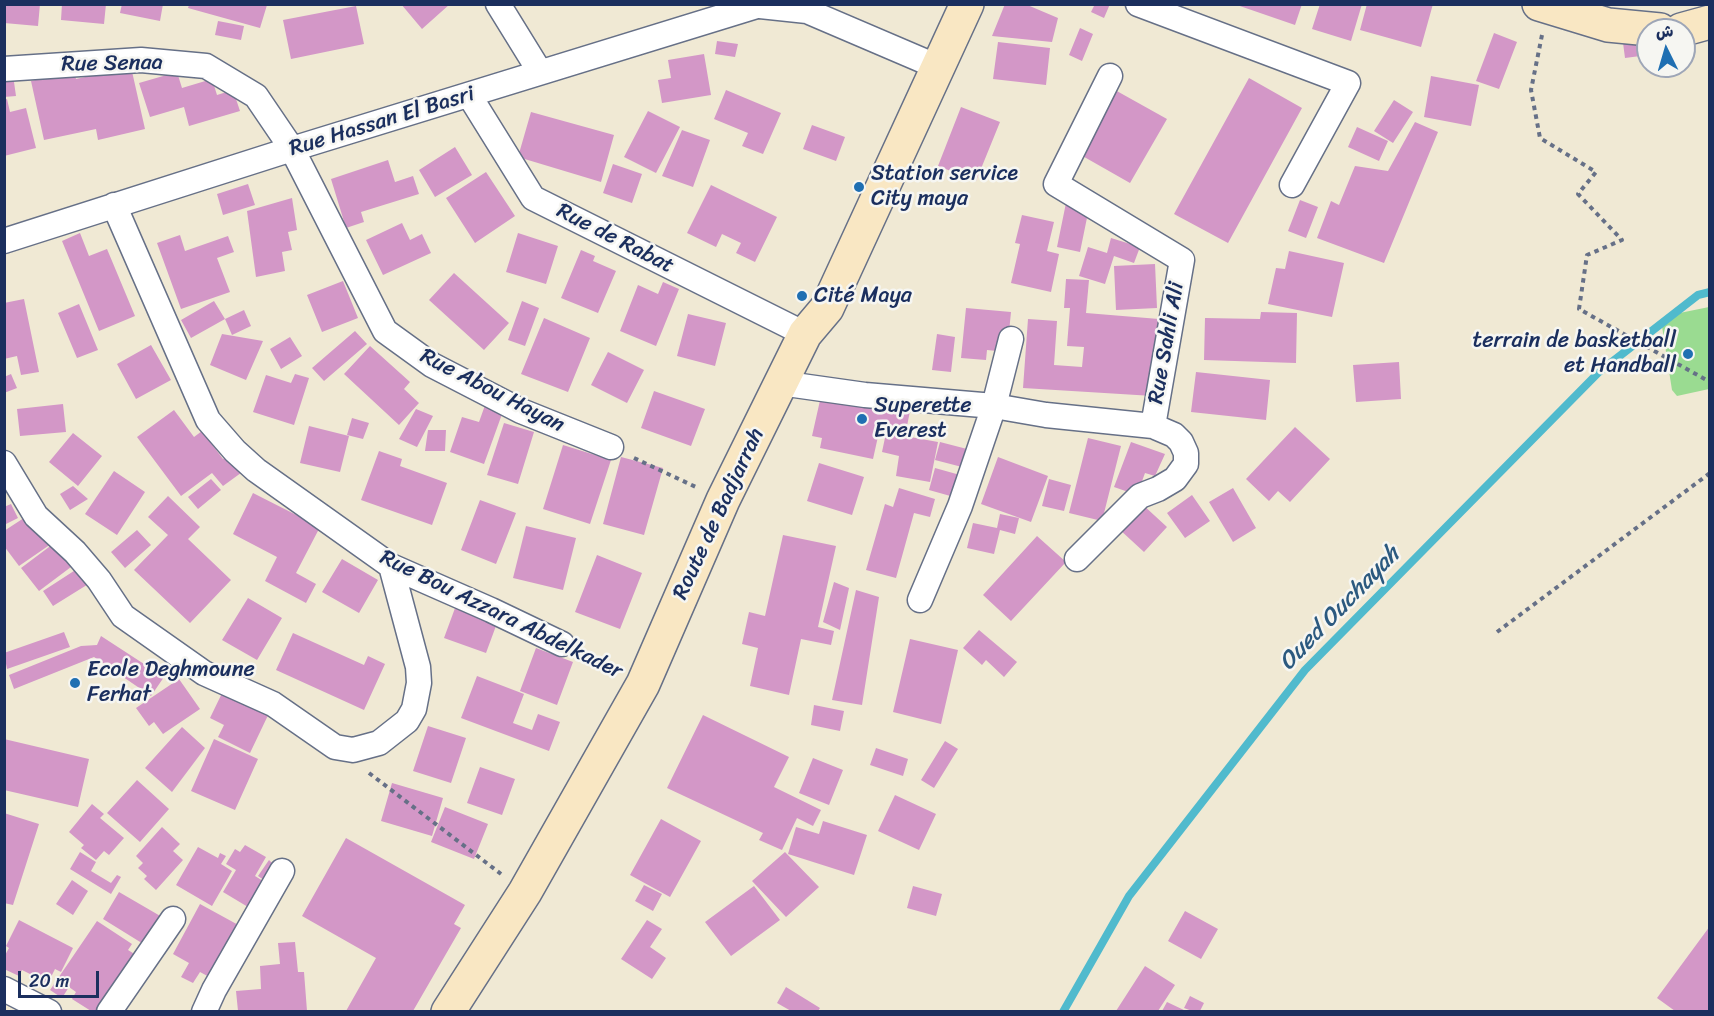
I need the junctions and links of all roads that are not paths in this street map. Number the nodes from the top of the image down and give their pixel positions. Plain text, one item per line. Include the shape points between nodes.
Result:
1 (498, 4) edge
2 (967, 4) edge
3 (1138, 4) edge
4 (762, 5) edge
5 (1543, 6) edge
6 (1636, 28) edge
7 (938, 67) junction
8 (4, 69) edge
9 (540, 72) junction
10 (1110, 76) dead end
11 (469, 95) junction
12 (292, 149) junction
13 (1292, 185) dead end
14 (114, 205) junction
15 (4, 241) edge
16 (805, 334) junction
17 (1011, 339) dead end
18 (780, 384) junction
19 (994, 406) junction
20 (1153, 426) junction
21 (611, 447) road end
22 (4, 463) edge
23 (1077, 559) dead end
24 (391, 566) junction
25 (920, 600) dead end
26 (562, 644) road end
27 (282, 871) dead end
28 (173, 919) dead end
29 (4, 990) edge
30 (49, 1011) edge
31 (109, 1011) edge
32 (204, 1011) edge
33 (448, 1011) edge

1 - 9 street
2 - 7 main road, Route de Badjarrah
3 - 13 street via 1348,83
4 - 7 street, Rue Hassan El Basri via 807,10
4 - 9 street, Rue Hassan El Basri
5 - 6 main road via 1608,25
7 - 16 main road, Route de Badjarrah via 827,308
8 - 12 street, Rue Senaa via 141,60 206,66 256,96
9 - 11 street, Rue Hassan El Basri
10 - 20 street, Rue Sahli Ali via 1056,184 1182,260
11 - 12 street, Rue Hassan El Basri
11 - 16 street, Rue de Rabat via 533,198
12 - 14 street, Rue Hassan El Basri
12 - 21 street, Rue Abou Hayan via 385,332 432,365 521,411
14 - 15 street, Rue Hassan El Basri
14 - 24 street, Rue Bou Azzara Abdelkader via 208,420 256,470
16 - 18 main road, Route de Badjarrah
17 - 19 street
18 - 19 street, Rue Sahli Ali
18 - 33 main road, Route de Badjarrah via 723,500 643,684 525,892
19 - 20 street, Rue Sahli Ali
19 - 25 street via 960,506
20 - 23 street via 1181,442 1186,464 1174,479 1140,496
22 - 24 street via 36,516 81,559 123,616 204,674 273,704 335,747 353,750 379,743 407,721 414,709 418,667
24 - 26 street, Rue Bou Azzara Abdelkader
27 - 32 street
28 - 31 street
29 - 30 street

